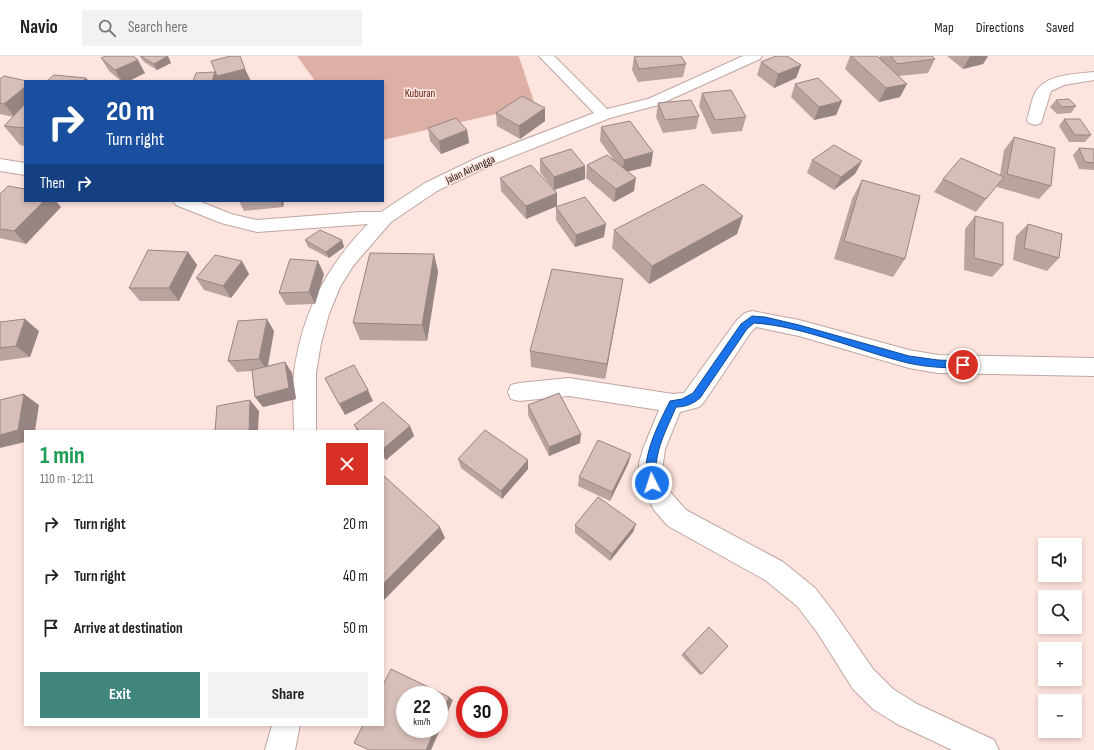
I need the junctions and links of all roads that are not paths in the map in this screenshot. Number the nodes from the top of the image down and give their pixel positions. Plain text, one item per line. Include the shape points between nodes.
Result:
1 (546, 56) edge
2 (755, 56) edge
3 (1094, 76) edge
4 (604, 115) junction
5 (1035, 120) dead end
6 (0, 165) edge
7 (24, 169) edge
8 (184, 202) edge
9 (385, 218) junction
10 (1094, 367) edge
11 (519, 392) dead end
12 (673, 403) junction
13 (305, 430) edge
14 (286, 726) edge
15 (280, 750) edge
16 (984, 750) edge

1 - 4 street
2 - 4 street, Jalan Airlangga via 653,102
3 - 5 street via 1056,82 1047,87
4 - 9 street, Jalan Airlangga via 520,146 456,174 431,187
6 - 7 street
8 - 9 street via 227,219 257,226
9 - 13 street, Jalan Airlangga via 347,260 320,310 310,341 305,374
10 - 12 street via 938,364 895,356 799,328 752,319 744,326 696,395 691,400
11 - 12 street via 563,387 583,388
12 - 16 street via 661,429 651,463 652,483 663,502 678,518 774,571 806,597 863,678 883,699 907,714
14 - 15 street

